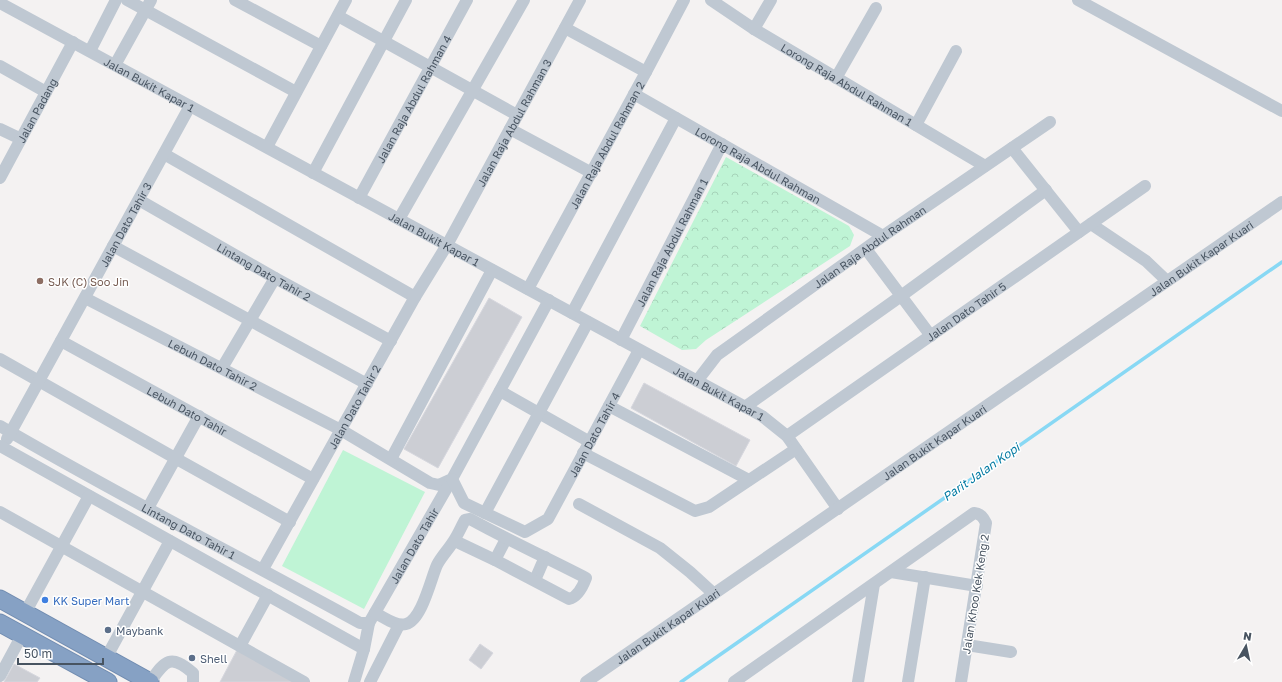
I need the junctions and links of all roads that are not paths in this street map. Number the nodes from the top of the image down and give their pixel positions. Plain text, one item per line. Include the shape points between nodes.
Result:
1 (116, 0) edge
2 (127, 0) edge
3 (235, 0) edge
4 (346, 0) edge
5 (406, 0) edge
6 (468, 0) edge
7 (524, 0) edge
8 (580, 0) edge
9 (684, 0) edge
10 (711, 0) edge
11 (771, 0) edge
12 (1078, 0) edge
13 (0, 3) edge
14 (148, 5) edge
15 (876, 8) dead end
16 (338, 16) junction
17 (565, 28) junction
18 (754, 30) junction
19 (384, 41) junction
20 (73, 42) junction
21 (321, 46) junction
22 (90, 51) junction
23 (956, 51) dead end
24 (115, 65) junction
25 (0, 66) edge
26 (432, 67) junction
27 (646, 72) junction
28 (836, 78) junction
29 (473, 90) junction
30 (46, 92) junction
31 (296, 92) junction
32 (634, 94) junction
33 (190, 106) junction
34 (1282, 111) edge
35 (518, 115) junction
36 (676, 118) junction
37 (1050, 122) dead end
38 (916, 125) junction
39 (0, 129) edge
40 (510, 129) junction
41 (21, 140) junction
42 (722, 144) junction
43 (267, 147) junction
44 (1012, 148) junction
45 (164, 154) junction
46 (985, 166) junction
47 (313, 173) junction
48 (592, 173) junction
49 (0, 178) edge
50 (1145, 186) dead end
51 (1046, 190) junction
52 (359, 198) junction
53 (138, 200) junction
54 (1282, 202) edge
55 (399, 219) junction
56 (1091, 224) junction
57 (1079, 232) junction
58 (883, 236) junction
59 (447, 245) junction
60 (113, 246) junction
61 (866, 249) junction
62 (492, 270) junction
63 (275, 278) junction
64 (1167, 281) junction
65 (528, 289) junction
66 (901, 296) junction
67 (415, 297) junction
68 (85, 298) junction
69 (549, 300) junction
70 (572, 313) junction
71 (250, 320) junction
72 (588, 322) junction
73 (931, 336) junction
74 (621, 340) junction
75 (61, 341) junction
76 (390, 341) junction
77 (639, 350) junction
78 (0, 359) edge
79 (222, 368) junction
80 (39, 380) junction
81 (697, 381) junction
82 (367, 384) junction
83 (500, 391) junction
84 (608, 406) junction
85 (745, 407) junction
86 (539, 413) junction
87 (199, 416) junction
88 (5, 429) edge
89 (341, 430) junction
90 (787, 436) junction
91 (590, 442) junction
92 (1, 447) edge
93 (796, 449) junction
94 (583, 453) junction
95 (175, 458) junction
96 (391, 459) junction
97 (313, 479) junction
98 (452, 479) junction
99 (749, 480) junction
100 (89, 496) junction
101 (579, 504) dead end
102 (148, 508) junction
103 (838, 509) junction
104 (0, 512) edge
105 (485, 513) junction
106 (290, 522) junction
107 (506, 538) junction
108 (455, 540) junction
109 (170, 541) junction
110 (61, 546) junction
111 (545, 557) junction
112 (495, 560) junction
113 (263, 569) junction
114 (891, 572) junction
115 (925, 577) junction
116 (535, 580) junction
117 (874, 584) junction
118 (977, 586) junction
119 (142, 592) junction
120 (714, 594) junction
121 (268, 596) junction
122 (0, 599) edge
123 (25, 613) junction
124 (375, 613) junction
125 (0, 623) edge
126 (369, 623) junction
127 (399, 625) junction
128 (22, 635) junction
129 (967, 645) junction
130 (240, 646) junction
131 (364, 649) junction
132 (1011, 652) dead end
133 (106, 658) junction
134 (0, 676) edge
135 (741, 681) edge
136 (108, 682) edge
137 (150, 682) edge
138 (193, 682) edge
139 (304, 682) edge
140 (354, 682) edge
141 (370, 682) edge
142 (586, 682) edge
143 (858, 682) edge
144 (908, 682) edge
145 (961, 682) edge

1 - 22 street
2 - 14 street
3 - 21 street
4 - 16 street
5 - 19 street
6 - 26 street, Jalan Raja Abdul Rahman 4
7 - 29 street
8 - 17 street, Jalan Raja Abdul Rahman 3
9 - 27 street, Jalan Raja Abdul Rahman 2
10 - 18 street, Lorong Raja Abdul Rahman 1
11 - 18 street
12 - 34 street
13 - 20 street, Jalan Bukit Kapar 1
14 - 24 street
14 - 31 street
15 - 28 street
16 - 19 street
16 - 21 street
17 - 27 street
17 - 35 street, Jalan Raja Abdul Rahman 3
18 - 28 street, Lorong Raja Abdul Rahman 1
19 - 26 street
19 - 47 street
20 - 22 street, Jalan Bukit Kapar 1
20 - 30 street, Jalan Padang
21 - 31 street
22 - 24 street, Jalan Bukit Kapar 1
23 - 38 street
24 - 33 street, Jalan Bukit Kapar 1
25 - 30 street
26 - 29 street
26 - 52 street, Jalan Raja Abdul Rahman 4
27 - 32 street, Jalan Raja Abdul Rahman 2
28 - 38 street, Lorong Raja Abdul Rahman 1
29 - 35 street
29 - 55 street
30 - 41 street, Jalan Padang
31 - 43 street
32 - 36 street, Lorong Raja Abdul Rahman
32 - 48 street, Jalan Raja Abdul Rahman 2
33 - 43 street, Jalan Bukit Kapar 1
33 - 45 street, Jalan Dato Tahir 3
35 - 40 street, Jalan Raja Abdul Rahman 3
36 - 42 street, Lorong Raja Abdul Rahman
36 - 70 street
37 - 44 street, Jalan Raja Abdul Rahman
38 - 46 street, Lorong Raja Abdul Rahman 1
39 - 41 street
40 - 48 street
40 - 59 street, Jalan Raja Abdul Rahman 3
41 - 49 street, Jalan Padang
42 - 58 street, Lorong Raja Abdul Rahman
42 - 74 street, Jalan Raja Abdul Rahman 1
43 - 47 street, Jalan Bukit Kapar 1
44 - 46 street, Jalan Raja Abdul Rahman
44 - 51 street
45 - 53 street, Jalan Dato Tahir 3
45 - 67 street
46 - 58 street, Jalan Raja Abdul Rahman
47 - 52 street, Jalan Bukit Kapar 1
48 - 65 street, Jalan Raja Abdul Rahman 2
50 - 56 street, Jalan Dato Tahir 5
51 - 57 street
51 - 66 street
52 - 55 street, Jalan Bukit Kapar 1
53 - 60 street, Jalan Dato Tahir 3
53 - 63 street, Lintang Dato Tahir 2
54 - 64 street, Jalan Bukit Kapar Kuari
55 - 59 street, Jalan Bukit Kapar 1
56 - 57 street, Jalan Dato Tahir 5
56 - 64 street via 1146,261
57 - 73 street, Jalan Dato Tahir 5
58 - 61 street, Jalan Raja Abdul Rahman
59 - 62 street, Jalan Bukit Kapar 1
59 - 67 street, Jalan Dato Tahir 2
60 - 68 street, Jalan Dato Tahir 3
60 - 71 street
61 - 66 street
61 - 81 street, Jalan Raja Abdul Rahman via 716,355
62 - 65 street, Jalan Bukit Kapar 1
62 - 96 street
63 - 71 street
63 - 76 street, Lintang Dato Tahir 2
64 - 103 street, Jalan Bukit Kapar Kuari
65 - 69 street, Jalan Bukit Kapar 1
66 - 73 street
66 - 85 street
67 - 76 street, Jalan Dato Tahir 2
68 - 75 street, Jalan Dato Tahir 3
68 - 79 street, Lebuh Dato Tahir 2
69 - 70 street, Jalan Bukit Kapar 1
69 - 83 street, Jalan Dato Tahir
70 - 72 street, Jalan Bukit Kapar 1
71 - 79 street
71 - 82 street
72 - 74 street, Jalan Bukit Kapar 1
72 - 86 street
73 - 90 street, Jalan Dato Tahir 5
74 - 77 street, Jalan Bukit Kapar 1
75 - 80 street, Jalan Dato Tahir 3
75 - 87 street, Lebuh Dato Tahir
76 - 82 street, Jalan Dato Tahir 2
77 - 81 street, Jalan Bukit Kapar 1
77 - 84 street, Jalan Dato Tahir 4
78 - 80 street
79 - 89 street, Lebuh Dato Tahir 2
80 - 88 street, Jalan Dato Tahir 3
80 - 95 street
81 - 85 street, Jalan Bukit Kapar 1
82 - 89 street, Jalan Dato Tahir 2
83 - 86 street
83 - 98 street, Jalan Dato Tahir
84 - 91 street, Jalan Dato Tahir 4
84 - 99 street
85 - 90 street, Jalan Bukit Kapar 1 via 762,416
86 - 91 street
86 - 105 street
87 - 95 street
87 - 97 street, Lebuh Dato Tahir
88 - 92 street, Jalan Dato Tahir 3
88 - 102 street, Lintang Dato Tahir 1
89 - 96 street, Lebuh Dato Tahir 2
89 - 97 street, Jalan Dato Tahir 2
90 - 93 street, Jalan Bukit Kapar 1
91 - 94 street, Jalan Dato Tahir 4
92 - 100 street
93 - 99 street
93 - 103 street, Jalan Bukit Kapar 1
94 - 99 street via 694,510 709,507
94 - 105 street, Jalan Dato Tahir 4 via 548,519 525,532
95 - 102 street
95 - 106 street
96 - 98 street, Lebuh Dato Tahir 2 via 430,483 439,485
97 - 106 street, Jalan Dato Tahir 2
98 - 105 street via 464,503
98 - 124 street, Jalan Dato Tahir
100 - 109 street
100 - 110 street
101 - 120 street via 660,548
102 - 113 street, Lintang Dato Tahir 1
103 - 120 street, Jalan Bukit Kapar Kuari
104 - 110 street
106 - 113 street, Jalan Dato Tahir 2
107 - 108 street via 470,519 465,520
107 - 111 street
107 - 112 street
108 - 112 street
108 - 127 street via 438,563 416,616 408,624
109 - 119 street
109 - 121 street
110 - 119 street
110 - 123 street
111 - 116 street
111 - 116 street via 586,578 573,598 569,599
112 - 116 street
113 - 126 street, Lintang Dato Tahir 1 via 360,623
114 - 115 street
114 - 117 street
114 - 118 street, Jalan Khoo Kek Keng 2 via 974,513 980,514 986,523
115 - 118 street
115 - 144 street
117 - 135 street
117 - 143 street
118 - 129 street, Jalan Khoo Kek Keng 2
119 - 130 street
119 - 133 street
120 - 142 street, Jalan Bukit Kapar Kuari
121 - 130 street
121 - 131 street
122 - 123 highway
123 - 133 highway
124 - 126 street
124 - 127 street
125 - 128 highway
126 - 131 street
127 - 141 street
128 - 134 street
128 - 136 highway
129 - 132 street
129 - 145 street, Jalan Khoo Kek Keng 2
130 - 139 street
131 - 140 street
133 - 137 highway
137 - 138 street via 163,664 169,661 187,667 194,673

